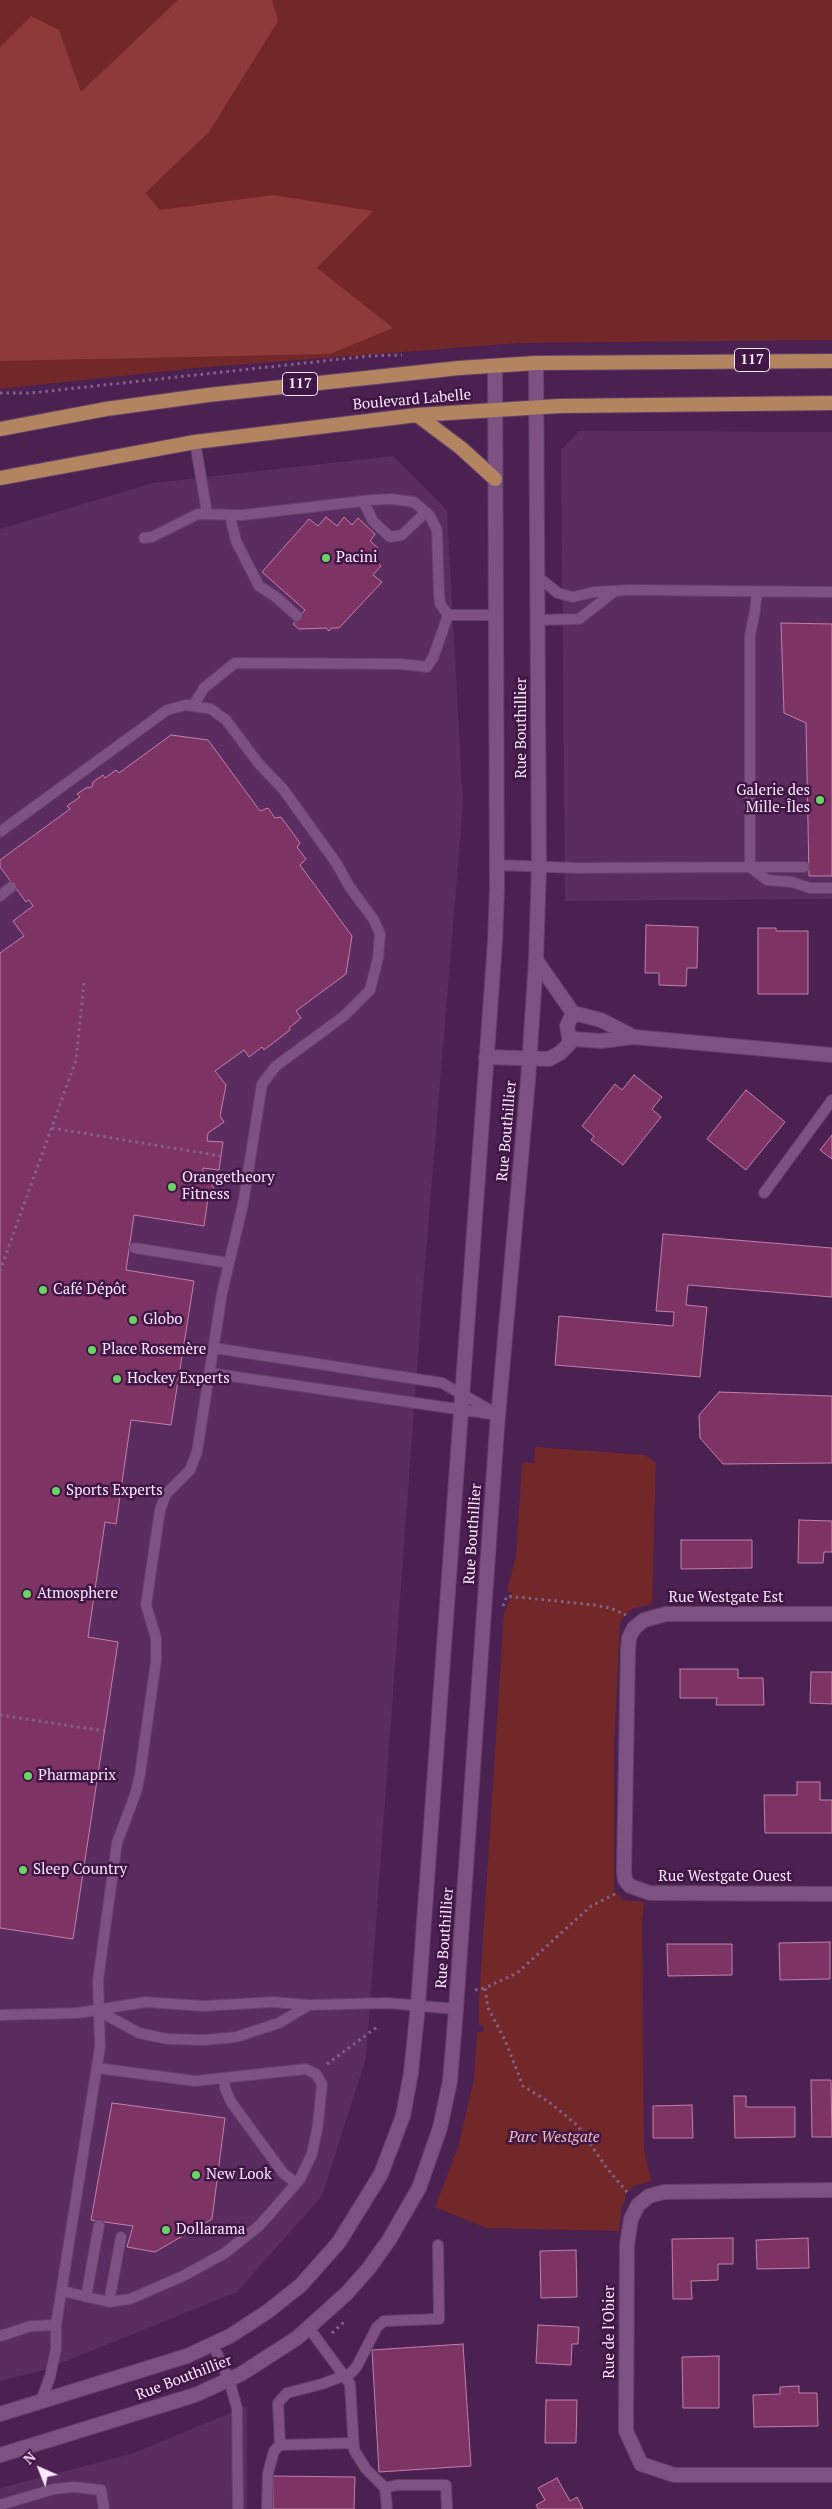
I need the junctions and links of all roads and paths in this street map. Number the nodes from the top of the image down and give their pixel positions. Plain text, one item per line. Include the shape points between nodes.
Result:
1 (408, 354) dead end
2 (832, 361) edge
3 (536, 363) junction
4 (495, 366) junction
5 (0, 393) edge
6 (832, 403) edge
7 (537, 407) junction
8 (496, 410) junction
9 (417, 415) junction
10 (0, 428) edge
11 (196, 442) junction
12 (0, 478) edge
13 (495, 479) junction
14 (363, 501) junction
15 (426, 512) junction
16 (207, 513) junction
17 (230, 516) junction
18 (144, 538) dead end
19 (538, 577) junction
20 (756, 590) junction
21 (615, 591) junction
22 (832, 592) edge
23 (448, 615) junction
24 (497, 615) junction
25 (297, 616) dead end
26 (538, 620) junction
27 (193, 706) junction
28 (0, 832) edge
29 (496, 865) junction
30 (539, 866) junction
31 (750, 867) junction
32 (804, 867) dead end
33 (11, 887) dead end
34 (832, 888) edge
35 (0, 896) edge
36 (536, 960) junction
37 (84, 983) dead end
38 (573, 1013) junction
39 (634, 1037) junction
40 (570, 1042) junction
41 (832, 1054) edge
42 (486, 1057) junction
43 (530, 1059) junction
44 (832, 1100) edge
45 (52, 1128) junction
46 (221, 1156) dead end
47 (764, 1193) dead end
48 (135, 1248) dead end
49 (229, 1264) junction
50 (0, 1271) edge
51 (214, 1348) junction
52 (210, 1372) junction
53 (462, 1394) junction
54 (461, 1409) junction
55 (499, 1415) junction
56 (507, 1596) dead end
57 (622, 1612) dead end
58 (832, 1614) edge
59 (0, 1715) edge
60 (104, 1731) dead end
61 (625, 1757) joint
62 (616, 1894) dead end
63 (832, 1894) edge
64 (484, 1988) junction
65 (475, 1990) dead end
66 (309, 2005) junction
67 (418, 2006) junction
68 (456, 2009) junction
69 (99, 2011) junction
70 (0, 2015) edge
71 (377, 2027) dead end
72 (337, 2056) dead end
73 (97, 2068) junction
74 (225, 2078) junction
75 (296, 2183) junction
76 (832, 2190) edge
77 (627, 2192) dead end
78 (99, 2225) dead end
79 (121, 2237) dead end
80 (438, 2245) dead end
81 (62, 2291) junction
82 (86, 2297) junction
83 (109, 2302) junction
84 (56, 2326) junction
85 (309, 2328) junction
86 (0, 2336) edge
87 (214, 2344) junction
88 (346, 2376) junction
89 (229, 2380) junction
90 (40, 2403) junction
91 (0, 2414) edge
92 (353, 2443) junction
93 (280, 2445) junction
94 (0, 2454) edge
95 (832, 2475) edge
96 (385, 2488) junction
97 (0, 2505) edge
98 (104, 2509) edge
99 (238, 2509) edge
100 (268, 2509) edge
101 (387, 2509) edge
102 (446, 2509) edge

1 - 5 path via 31,393
2 - 3 main road, Boulevard Labelle / 117
3 - 4 main road, Boulevard Labelle / 117
3 - 7 street, Rue Bouthillier
4 - 8 street, Rue Bouthillier
4 - 10 main road, Boulevard Labelle / 117 via 245,390
6 - 7 main road, Boulevard Labelle
7 - 8 main road, Boulevard Labelle
7 - 19 street, Rue Bouthillier
8 - 9 main road, Boulevard Labelle
8 - 13 street, Rue Bouthillier
9 - 11 main road, Boulevard Labelle
9 - 13 main road
11 - 12 main road, Boulevard Labelle
11 - 16 lane
13 - 24 street, Rue Bouthillier
14 - 15 lane via 403,500 414,502
14 - 15 lane via 373,521 390,536 402,535
14 - 17 lane
15 - 23 lane via 437,530 440,604
16 - 17 lane
16 - 18 lane
17 - 25 lane via 236,541 259,586
19 - 21 lane via 567,596
19 - 26 street, Rue Bouthillier
20 - 21 lane
20 - 22 lane
20 - 31 lane via 756,611 750,635
21 - 26 lane via 579,619
23 - 24 lane
23 - 27 lane via 427,667 235,663 204,688
24 - 29 street, Rue Bouthillier
26 - 30 street, Rue Bouthillier
27 - 28 lane via 175,706 167,710
27 - 49 lane via 211,708 226,720 258,764 283,788 337,864 380,934 370,990 344,1016 276,1066 262,1084 243,1204
29 - 30 lane
29 - 42 street, Rue Bouthillier via 495,942
30 - 31 lane
30 - 36 street, Rue Bouthillier
31 - 32 lane
31 - 34 lane via 767,880 792,882 810,888
33 - 35 lane
36 - 38 street
36 - 43 street, Rue Bouthillier
37 - 45 path via 76,1060
38 - 39 street via 601,1020
38 - 40 street via 567,1026
39 - 40 street
39 - 41 street
40 - 43 street via 555,1057
42 - 43 street
42 - 53 street, Rue Bouthillier
43 - 55 street, Rue Bouthillier
44 - 47 lane
45 - 46 path
45 - 50 path
48 - 49 lane
49 - 51 lane
51 - 52 lane
51 - 53 lane via 442,1383
52 - 54 lane
52 - 69 lane via 194,1462 166,1494 160,1510 146,1605 156,1638 156,1661 140,1774 117,1843 98,1980
53 - 54 street, Rue Bouthillier
53 - 55 lane
54 - 55 lane
54 - 67 street, Rue Bouthillier
55 - 68 street, Rue Bouthillier
56 - 57 path via 595,1605
58 - 61 street, Rue Westgate Est via 666,1614 638,1623 628,1644
59 - 60 path
61 - 63 street, Rue Westgate Ouest via 624,1872 630,1886 662,1894
62 - 64 path via 591,1906 516,1973
64 - 65 path
64 - 77 path via 488,2008 523,2086 578,2126
66 - 67 lane via 388,2003
66 - 69 lane via 273,2002 203,2006 145,2002
66 - 69 lane via 278,2023 249,2034 205,2040 174,2040 139,2033
67 - 68 lane
67 - 87 street, Rue Bouthillier via 403,2116 384,2167 361,2210 339,2242 300,2285 249,2324
68 - 85 street, Rue Bouthillier via 445,2107 419,2188 369,2268
69 - 70 lane
69 - 73 lane
71 - 72 path
73 - 74 lane via 183,2080
73 - 81 lane
74 - 75 lane via 231,2102
74 - 75 lane via 306,2069 320,2079 322,2090 312,2154
75 - 83 lane via 260,2225 225,2253 148,2293
76 - 95 street, Rue de l'Obier via 664,2192 649,2196 638,2205 631,2219 627,2245 626,2421 626,2431 642,2464 674,2475
78 - 82 lane
79 - 83 lane
80 - 88 lane via 439,2319 384,2321 377,2327 357,2366
81 - 82 lane
81 - 84 lane
82 - 83 lane
84 - 86 lane via 31,2326
84 - 90 lane via 54,2359
85 - 88 lane
85 - 89 street, Rue Bouthillier
87 - 89 lane
87 - 90 street, Rue Bouthillier via 167,2363
88 - 92 lane via 352,2392
88 - 93 lane via 293,2391 281,2398 278,2410
89 - 94 street, Rue Bouthillier via 167,2404
89 - 99 lane via 237,2408
90 - 91 street, Rue Bouthillier
92 - 93 lane
92 - 96 lane via 356,2457
93 - 100 lane via 274,2451 268,2473
96 - 101 lane
96 - 102 lane via 446,2485
97 - 98 lane via 54,2489 74,2487 101,2490

